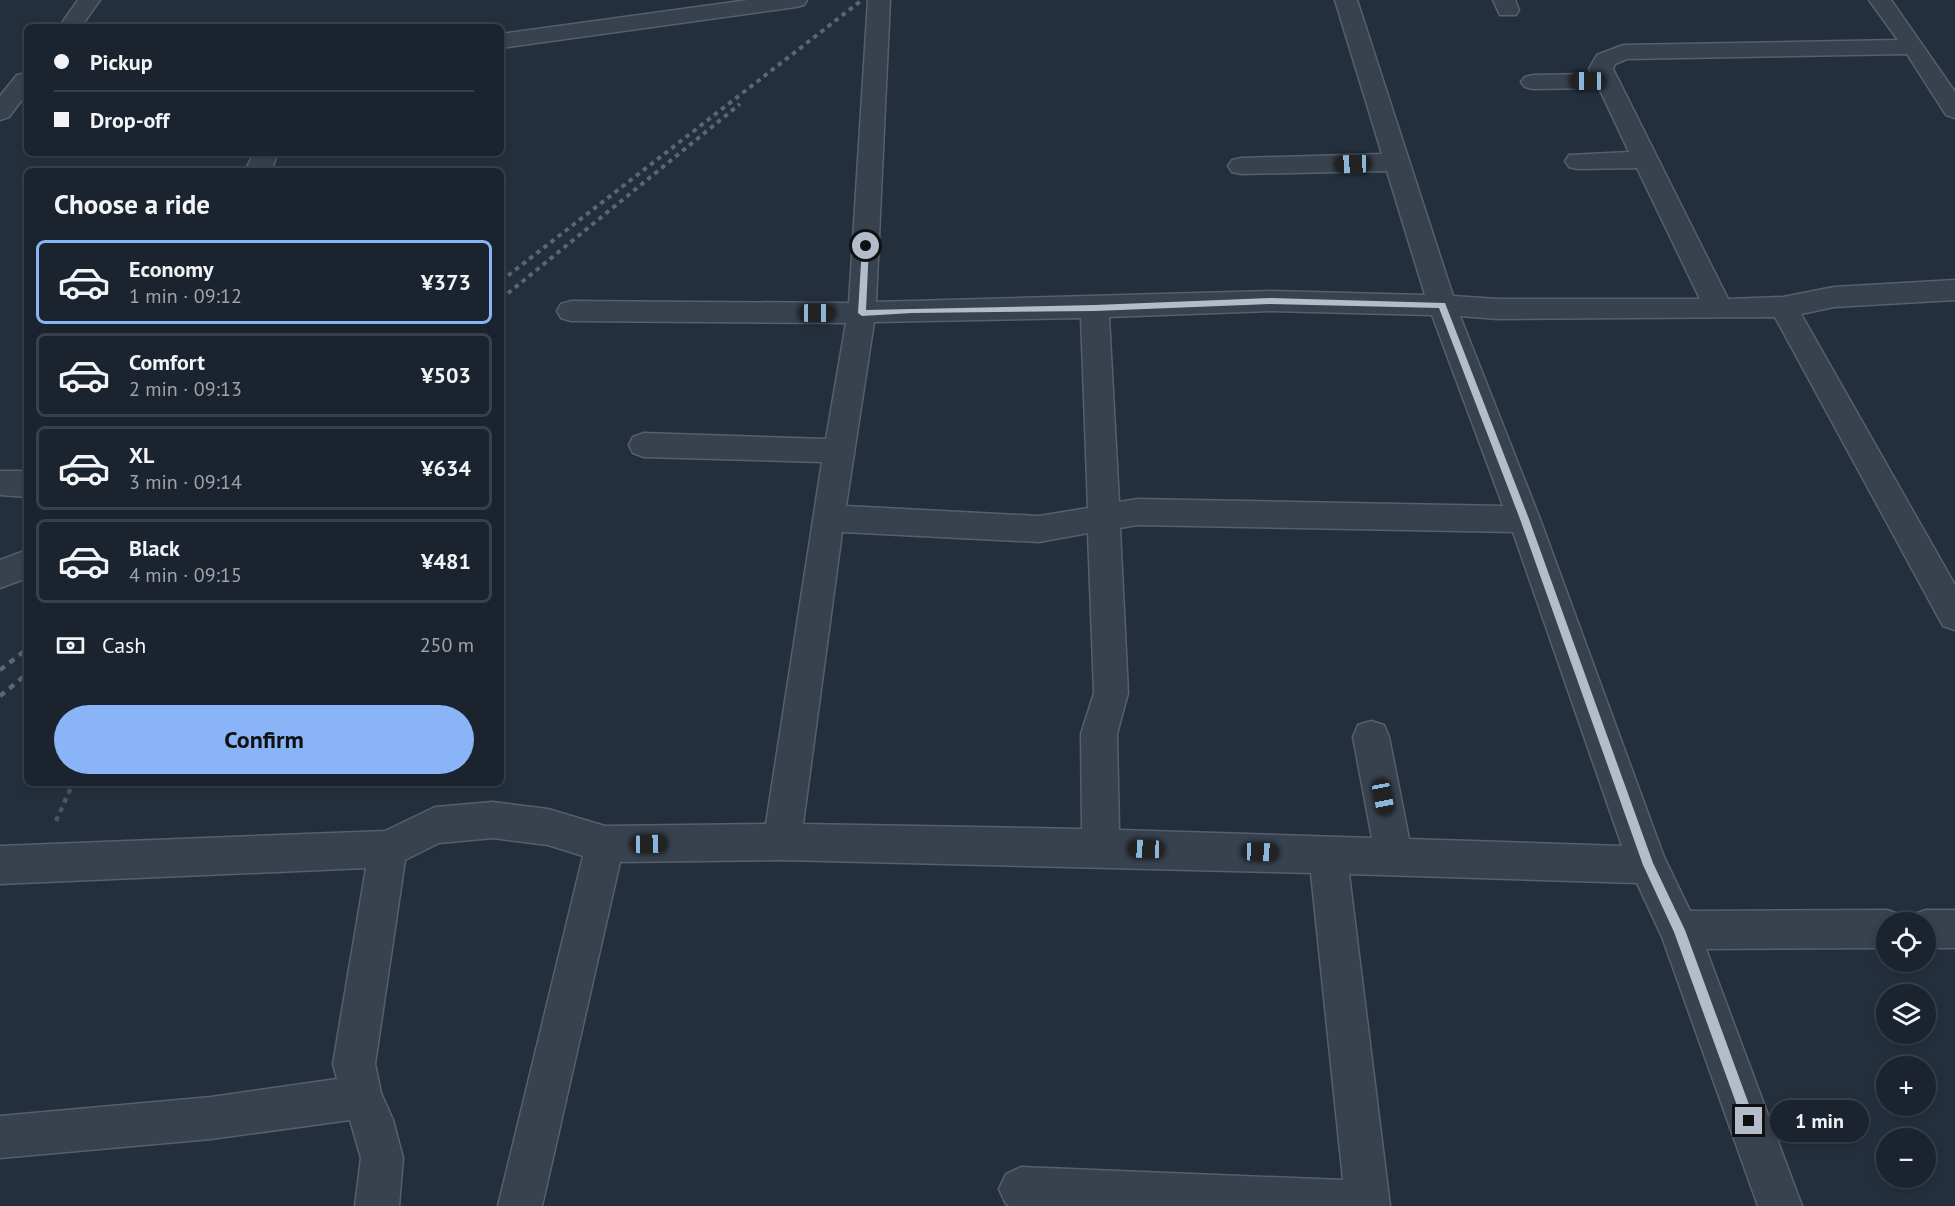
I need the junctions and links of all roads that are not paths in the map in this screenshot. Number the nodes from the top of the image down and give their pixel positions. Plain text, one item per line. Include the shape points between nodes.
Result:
1 (89, 0) edge
2 (796, 0) edge
3 (879, 0) edge
4 (1346, 0) edge
5 (1880, 0) edge
6 (72, 24) edge
7 (504, 41) edge
8 (1914, 47) junction
9 (24, 80) edge
10 (0, 81) edge
11 (1607, 81) junction
12 (24, 82) edge
13 (1533, 82) dead end
14 (1952, 101) edge
15 (0, 112) edge
16 (1646, 160) junction
17 (1578, 161) dead end
18 (1397, 162) junction
19 (1241, 166) dead end
20 (1955, 290) edge
21 (1442, 305) junction
22 (1783, 307) junction
23 (1095, 308) junction
24 (1719, 309) junction
25 (571, 311) dead end
26 (862, 313) junction
27 (644, 445) dead end
28 (839, 451) junction
29 (0, 483) edge
30 (24, 484) edge
31 (1105, 516) junction
32 (828, 518) junction
33 (1524, 519) junction
34 (24, 565) edge
35 (0, 574) edge
36 (1955, 616) edge
37 (1371, 737) dead end
38 (782, 842) junction
39 (605, 844) junction
40 (1101, 848) junction
41 (388, 849) junction
42 (1328, 854) junction
43 (1394, 857) junction
44 (0, 865) edge
45 (1648, 865) junction
46 (1876, 929) edge
47 (1936, 929) edge
48 (1955, 929) edge
49 (1679, 930) junction
50 (361, 1097) junction
51 (0, 1137) edge
52 (1021, 1189) dead end
53 (1368, 1204) edge
54 (377, 1206) edge
55 (520, 1206) edge
56 (1780, 1206) edge

1 - 6 street
2 - 7 street
3 - 26 street
4 - 18 street
5 - 8 street
8 - 11 street via 1623,52 1605,60 1601,69
8 - 14 street
9 - 10 street
11 - 13 street
11 - 16 street
12 - 15 street
16 - 17 street
16 - 24 street
18 - 19 street
18 - 21 street
20 - 22 street via 1834,297
21 - 23 street via 1270,301
21 - 24 street via 1498,309
21 - 33 street
22 - 24 street
22 - 36 street
23 - 26 street
23 - 31 street
25 - 26 street
26 - 28 street
27 - 28 street
28 - 32 street
29 - 30 street
31 - 32 street via 1039,529
31 - 33 street via 1137,512
31 - 40 street via 1111,693 1099,734
32 - 38 street
33 - 45 street
34 - 35 street
37 - 43 street
38 - 39 street
38 - 40 street
39 - 41 street via 548,827 494,820 435,825
39 - 55 street
40 - 42 street
41 - 44 street
41 - 50 street via 354,1064
42 - 43 street
42 - 53 street
43 - 45 street
45 - 49 street
46 - 49 street
47 - 48 street
49 - 56 street
50 - 51 street via 211,1118
50 - 54 street via 372,1119 382,1158
52 - 53 street

